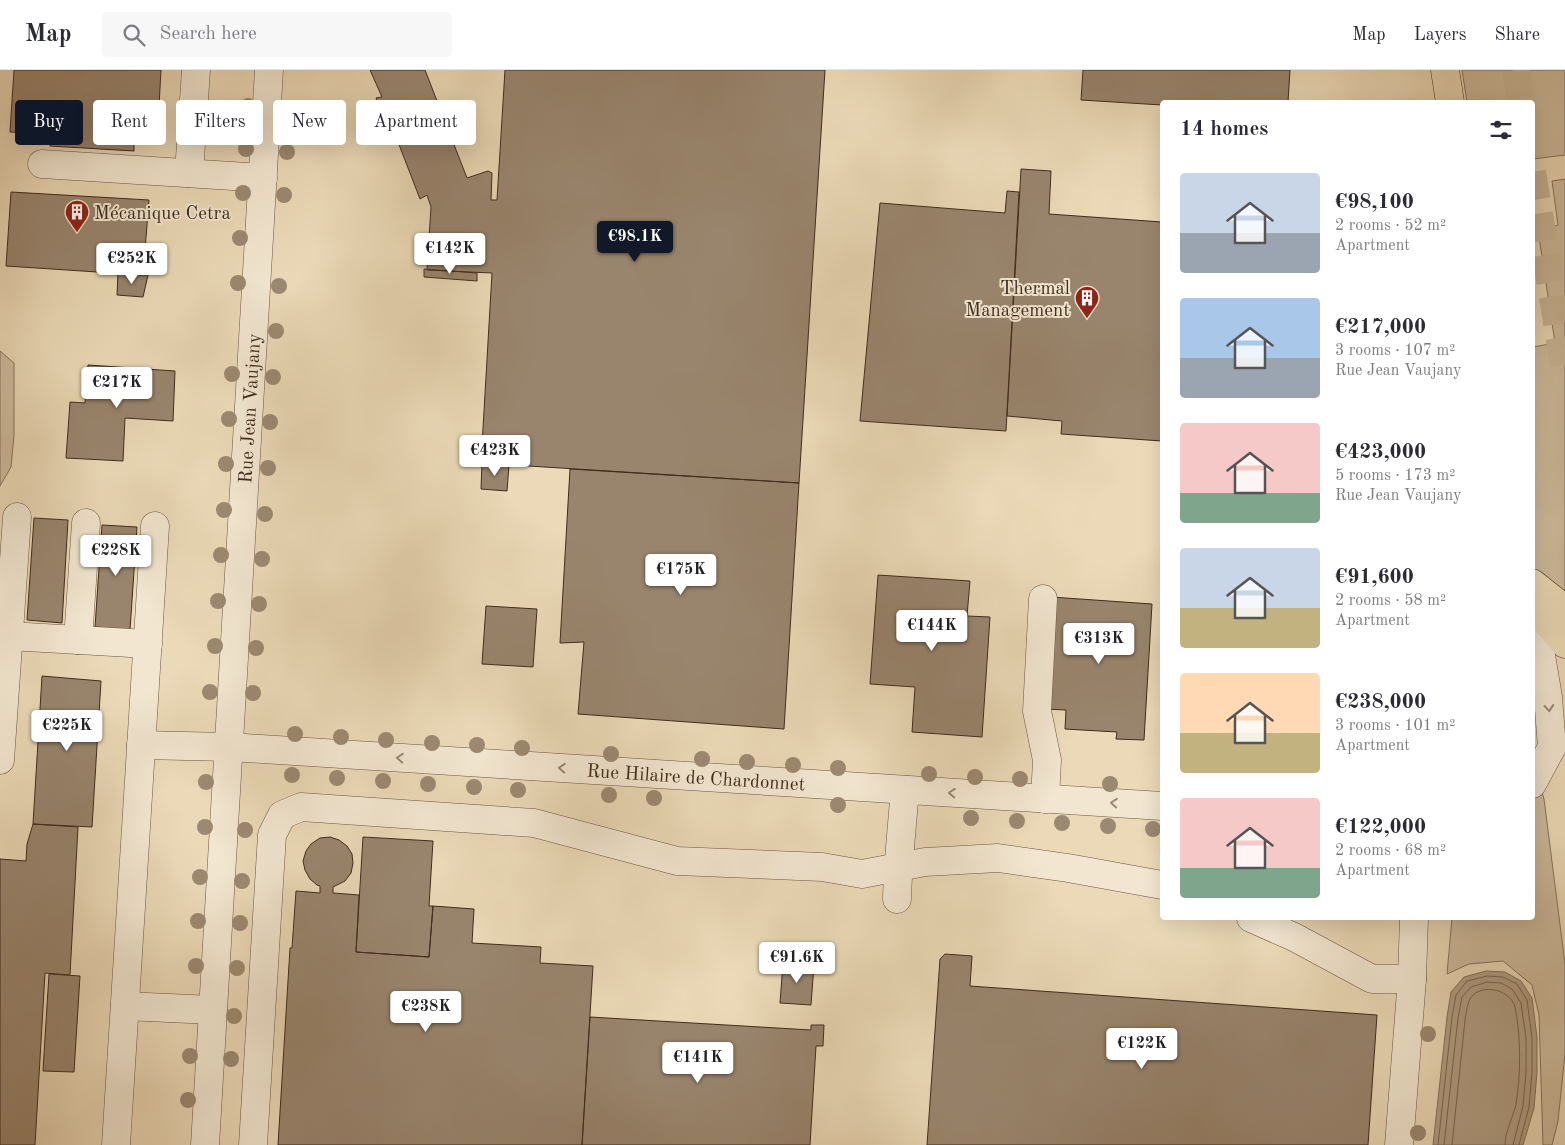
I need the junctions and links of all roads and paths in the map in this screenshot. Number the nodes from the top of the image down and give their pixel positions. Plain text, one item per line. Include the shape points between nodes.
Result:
1 (196, 70) edge
2 (269, 70) edge
3 (1445, 70) edge
4 (1450, 100) edge
5 (42, 164) dead end
6 (189, 173) junction
7 (262, 178) junction
8 (17, 517) dead end
9 (86, 523) dead end
10 (155, 526) dead end
11 (1042, 599) dead end
12 (1535, 599) edge
13 (1535, 601) edge
14 (1565, 610) edge
15 (1535, 611) edge
16 (9, 636) junction
17 (78, 640) junction
18 (148, 644) junction
19 (1565, 644) edge
20 (141, 745) junction
21 (230, 747) junction
22 (0, 760) edge
23 (1535, 778) edge
24 (904, 790) junction
25 (1044, 798) junction
26 (1160, 806) edge
27 (898, 866) junction
28 (1160, 885) edge
29 (897, 899) dead end
30 (1256, 920) edge
31 (1414, 920) edge
32 (1412, 979) junction
33 (125, 1006) junction
34 (213, 1010) junction
35 (116, 1145) edge
36 (205, 1145) edge
37 (253, 1145) edge
38 (1399, 1145) edge

1 - 6 street
2 - 7 street, Rue Jean Vaujany
3 - 4 main road
5 - 6 street
6 - 7 street
7 - 21 street, Rue Jean Vaujany
8 - 16 street
9 - 17 street
10 - 18 street
11 - 25 street via 1037,711 1047,760
12 - 14 main road
13 - 19 main road
15 -> 23 street via 1552,747
16 - 17 street
16 - 22 street
17 - 18 street
18 - 20 street
20 - 21 street, Rue Hilaire de Chardonnet
20 - 33 street
24 -> 21 street, Rue Hilaire de Chardonnet
21 - 34 street, Rue Jean Vaujany
25 -> 24 street, Rue Hilaire de Chardonnet
24 - 27 street
26 -> 25 street, Rue Hilaire de Chardonnet
27 - 28 street via 998,858
27 - 29 street
27 - 37 street via 862,874 822,867 676,861 534,823 301,807 282,815 272,835
30 - 32 street via 1372,979
31 - 32 street
32 - 38 street
33 - 34 street
33 - 35 street
34 - 36 street, Rue Jean Vaujany

